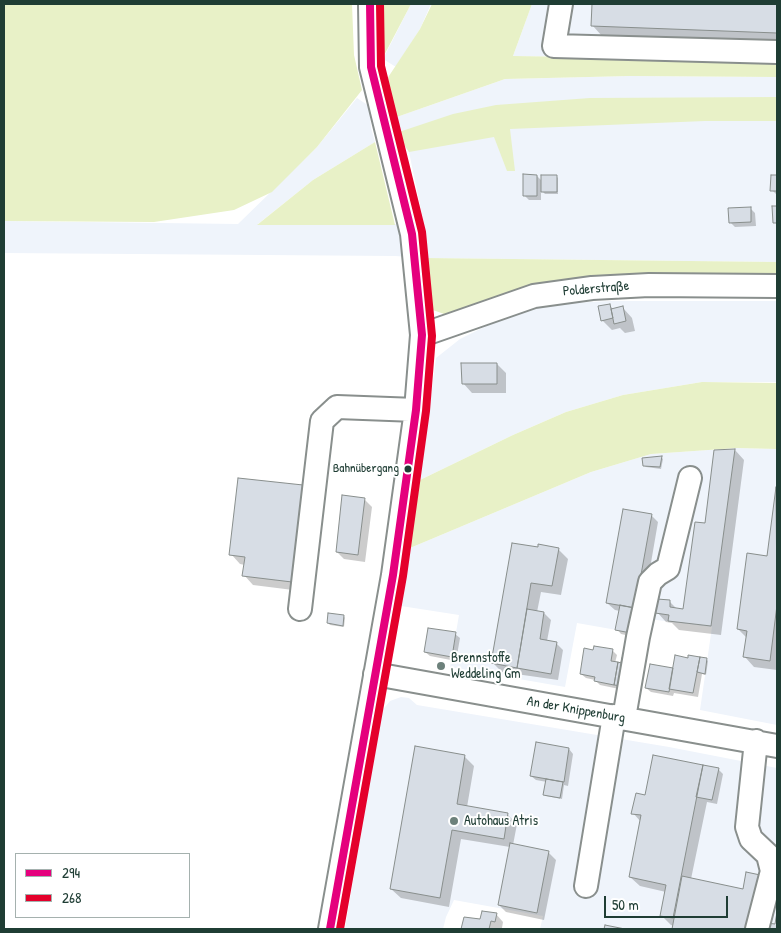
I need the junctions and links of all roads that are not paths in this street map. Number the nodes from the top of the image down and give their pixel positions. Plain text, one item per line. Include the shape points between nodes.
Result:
1 (370, 4) edge
2 (561, 4) edge
3 (777, 52) edge
4 (777, 286) edge
5 (422, 335) junction
6 (416, 410) junction
7 (690, 478) dead end
8 (300, 609) dead end
9 (375, 674) junction
10 (619, 717) junction
11 (767, 744) edge
12 (773, 853) edge
13 (586, 886) dead end
14 (330, 929) edge
15 (757, 929) edge

1 - 5 street via 371,67 412,234
2 - 3 street via 554,46
4 - 5 street, Polderstraße via 650,285 582,289 534,296
5 - 6 street
6 - 8 street via 337,407 322,421
6 - 9 street via 393,575
7 - 10 street via 668,568 650,582
9 - 10 street, An der Knippenburg
9 - 14 street
10 - 11 street, An der Knippenburg
10 - 13 street
11 - 12 street via 747,827 751,839
12 - 15 street via 772,871

